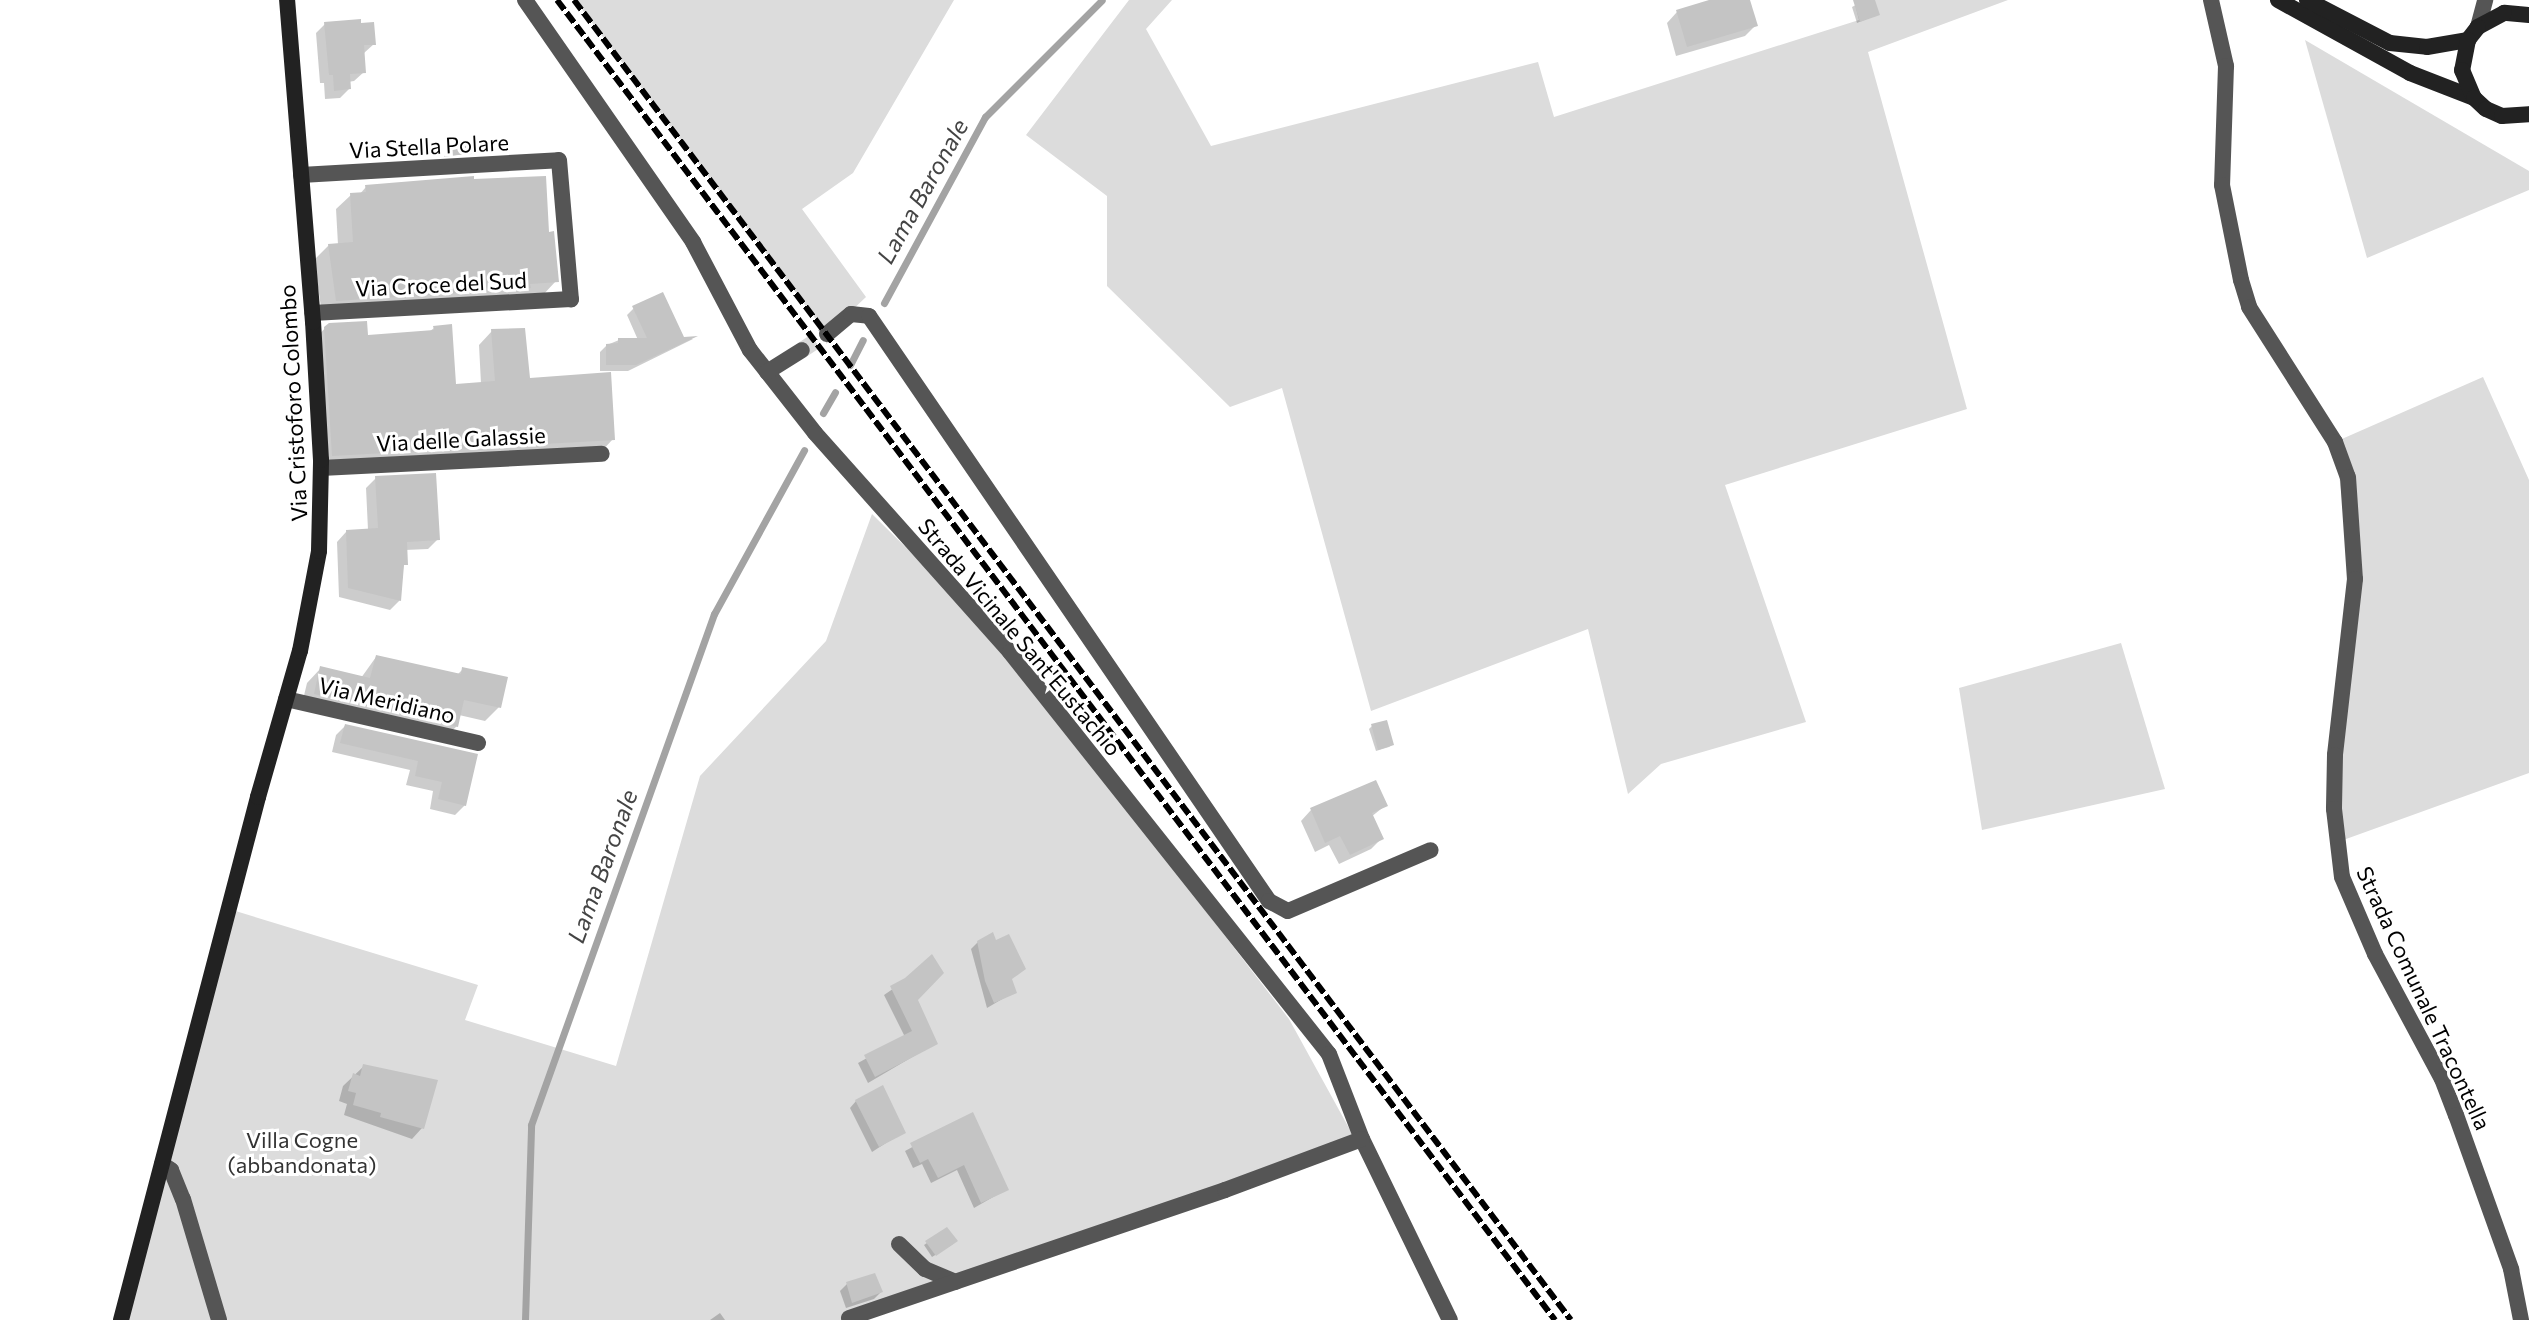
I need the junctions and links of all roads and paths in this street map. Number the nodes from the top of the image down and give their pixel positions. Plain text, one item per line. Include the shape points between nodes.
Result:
1 (287, 0) edge
2 (525, 0) edge
3 (2211, 0) edge
4 (2278, 0) edge
5 (2307, 0) edge
6 (2485, 0) edge
7 (2529, 15) edge
8 (2473, 33) junction
9 (2474, 98) junction
10 (2526, 118) edge
11 (301, 175) junction
12 (571, 299) joint
13 (312, 313) junction
14 (827, 334) tunnel mouth
15 (802, 350) tunnel mouth
16 (767, 372) junction
17 (602, 454) dead end
18 (321, 468) junction
19 (286, 699) junction
20 (478, 743) dead end
21 (1431, 850) dead end
22 (1362, 1139) junction
23 (162, 1164) junction
24 (899, 1244) dead end
25 (955, 1282) junction
26 (849, 1318) edge
27 (121, 1320) edge
28 (219, 1320) edge
29 (1450, 1320) edge
30 (2521, 1320) edge

1 - 11 main road, Via Cristoforo Colombo
2 - 16 street, Strada Vicinale Sant'Eustachio via 679,220
3 - 30 street, Strada Comunale Tracontella via 2226,66 2222,185 2241,280 2249,307 2335,442 2348,477 2355,579 2334,796 2342,877 2375,954 2442,1079 2511,1269
4 - 9 main road via 2410,73
5 - 8 main road via 2390,43 2427,47
6 - 8 street
7 - 8 main road via 2504,13
8 - 9 main road via 2462,70
9 - 10 main road via 2486,109
11 - 12 street, Via Stella Polare via 559,160
11 - 13 main road, Via Cristoforo Colombo
12 - 13 street, Via Croce del Sud
13 - 18 main road, Via Cristoforo Colombo
14 - 21 street via 851,314 869,316 1269,901 1288,911
15 - 16 street
16 - 22 street, Strada Vicinale Sant'Eustachio via 1010,652 1329,1054
17 - 18 street, Via delle Galassie
18 - 19 main road, Via Cristoforo Colombo via 319,551
19 - 20 street, Via Meridiano
19 - 23 main road, Via Cristoforo Colombo
22 - 25 street
22 - 29 street, Strada Vicinale Sant'Eustachio
23 - 27 main road, Via Cristoforo Colombo
23 - 28 street via 171,1170 183,1199
24 - 25 street via 925,1269
25 - 26 street

